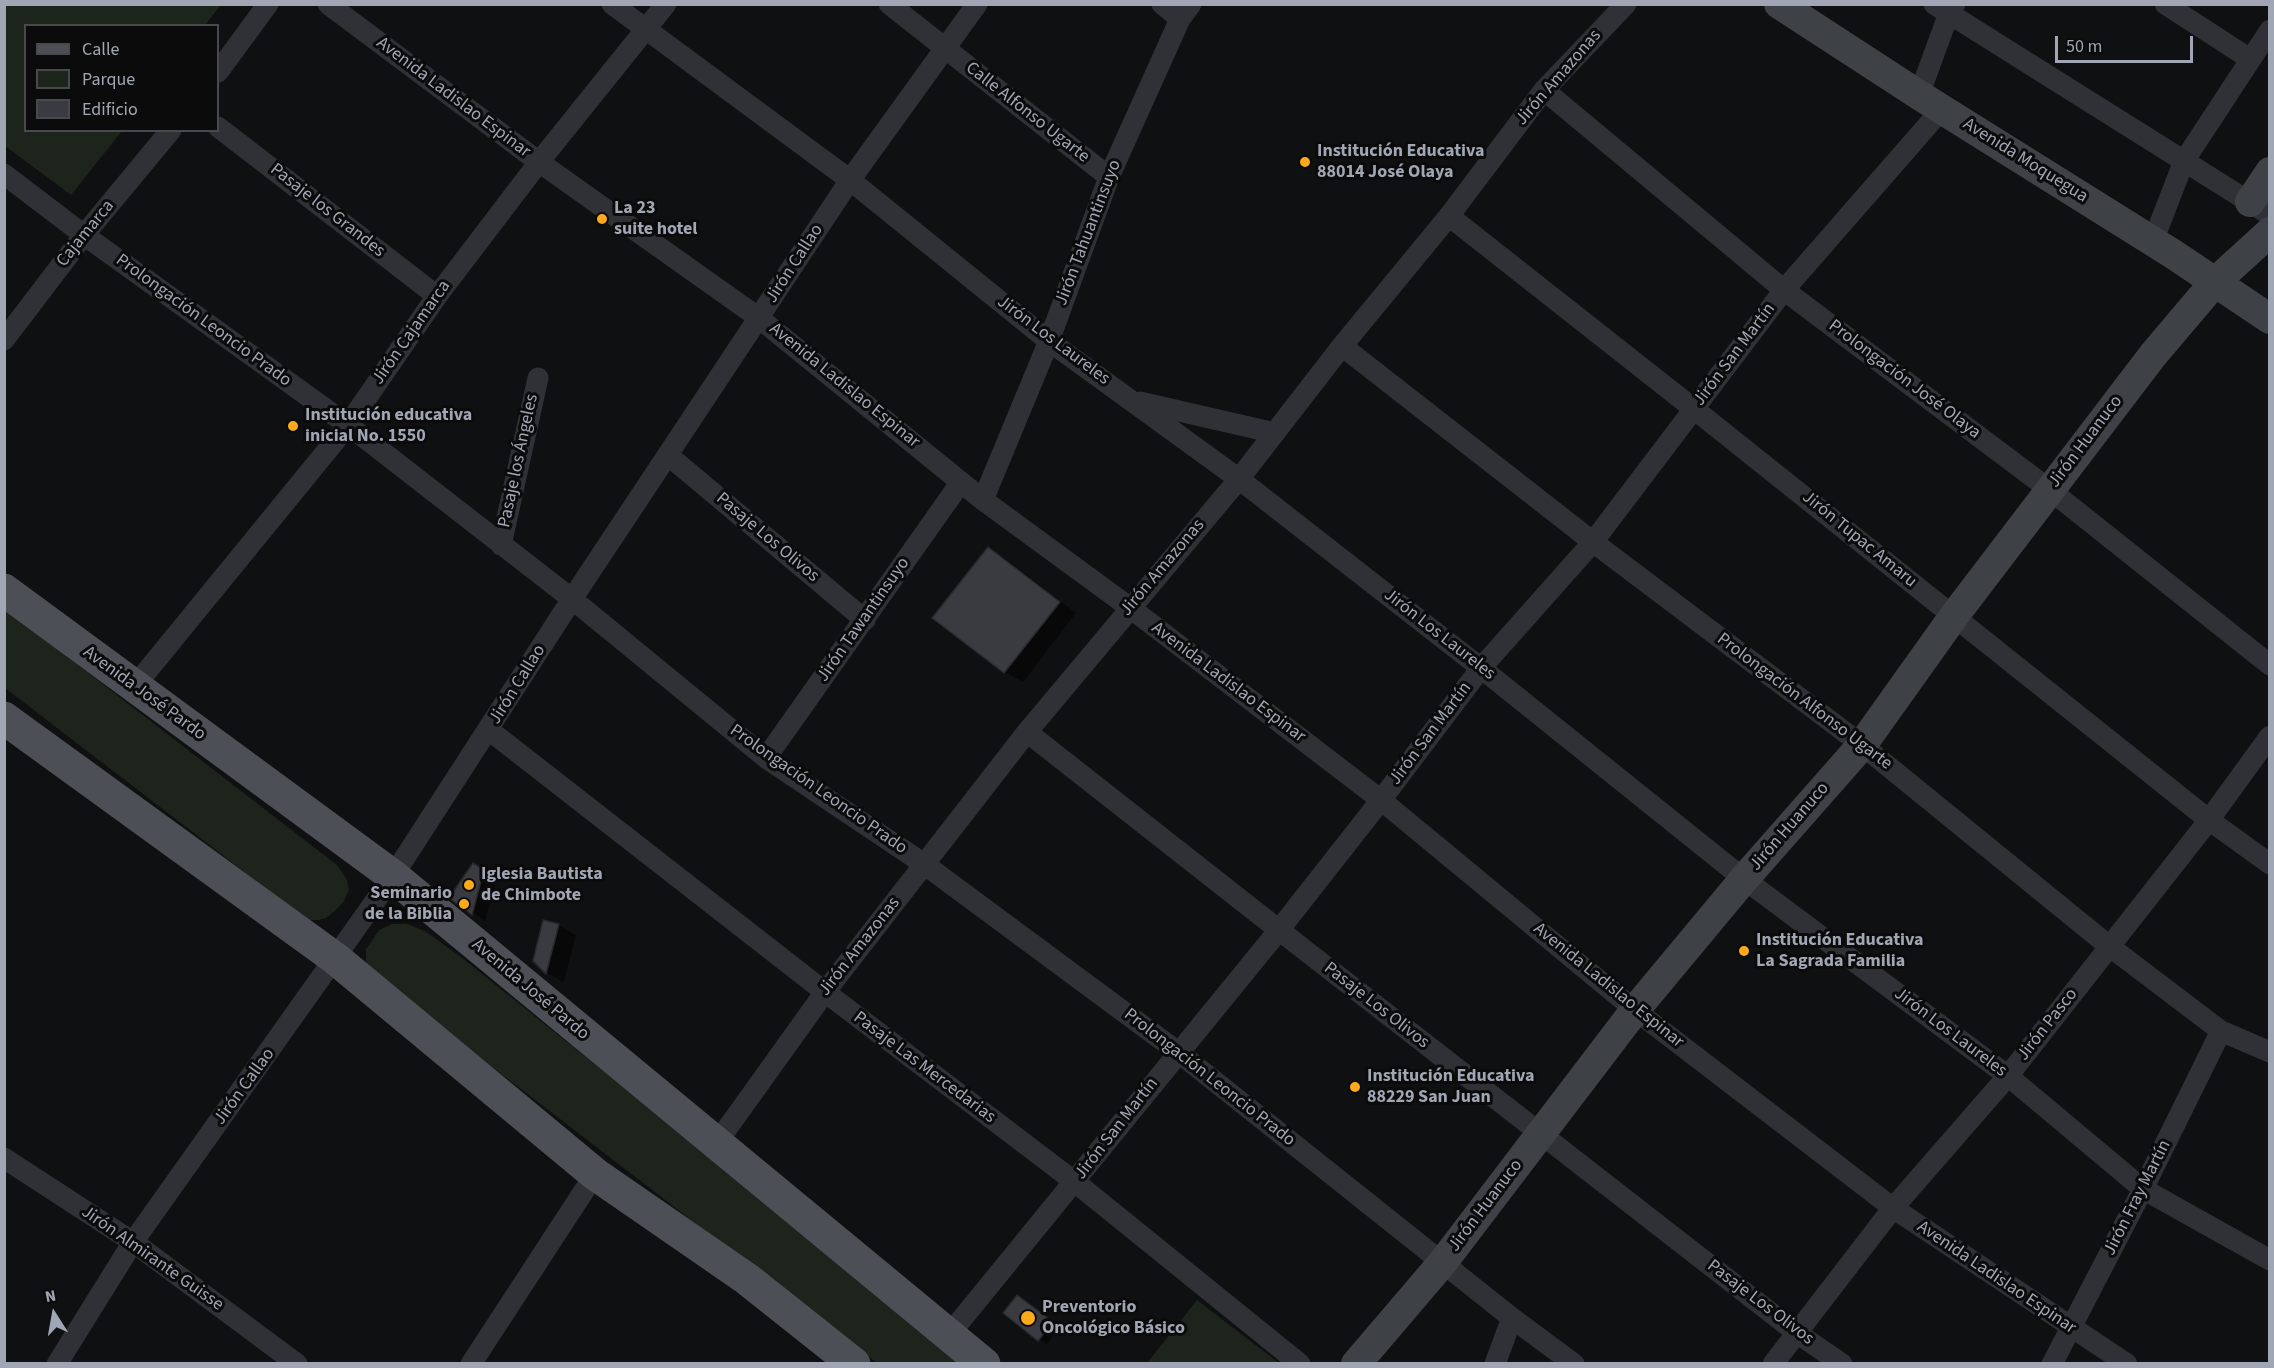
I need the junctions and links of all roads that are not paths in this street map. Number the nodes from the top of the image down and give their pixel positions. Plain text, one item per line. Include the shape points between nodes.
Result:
1 (268, 4) edge
2 (612, 4) edge
3 (666, 4) edge
4 (889, 4) edge
5 (977, 4) edge
6 (1162, 4) edge
7 (1626, 4) edge
8 (1779, 4) edge
9 (2165, 4) edge
10 (332, 6) edge
11 (1946, 8) edge
12 (1186, 12) edge
13 (2270, 30) edge
14 (645, 31) junction
15 (945, 50) junction
16 (2250, 59) junction
17 (219, 71) edge
18 (1544, 90) junction
19 (1930, 102) junction
20 (219, 128) edge
21 (169, 132) edge
22 (2184, 161) junction
23 (539, 162) junction
24 (2270, 172) edge
25 (4, 174) edge
26 (1109, 177) junction
27 (850, 180) junction
28 (2260, 208) edge
29 (1449, 216) junction
30 (2270, 232) edge
31 (84, 235) junction
32 (2153, 241) junction
33 (2214, 283) junction
34 (1784, 290) junction
35 (437, 296) junction
36 (759, 318) junction
37 (2270, 319) edge
38 (4, 340) edge
39 (1049, 341) junction
40 (1342, 346) junction
41 (537, 378) dead end
42 (1130, 400) junction
43 (1694, 408) junction
44 (348, 425) junction
45 (1275, 433) junction
46 (669, 456) junction
47 (1239, 478) junction
48 (962, 482) junction
49 (2050, 490) junction
50 (983, 500) junction
51 (1593, 542) junction
52 (501, 545) junction
53 (4, 590) edge
54 (572, 599) junction
55 (1130, 608) junction
56 (1954, 616) junction
57 (865, 620) junction
58 (2270, 665) edge
59 (1481, 668) junction
60 (134, 687) junction
61 (4, 718) edge
62 (489, 730) junction
63 (1027, 732) junction
64 (2270, 736) edge
65 (1862, 745) junction
66 (766, 758) junction
67 (1381, 800) junction
68 (2209, 820) junction
69 (924, 864) junction
70 (2270, 864) edge
71 (393, 876) junction
72 (1743, 879) junction
73 (1279, 930) junction
74 (2109, 946) junction
75 (336, 959) junction
76 (825, 992) junction
77 (1635, 1010) junction
78 (2221, 1031) junction
79 (1178, 1052) junction
80 (2270, 1052) edge
81 (2008, 1076) junction
82 (1541, 1134) junction
83 (716, 1144) junction
84 (4, 1158) edge
85 (595, 1174) junction
86 (1075, 1182) junction
87 (2143, 1189) junction
88 (1893, 1208) junction
89 (133, 1242) junction
90 (2270, 1260) edge
91 (1443, 1262) junction
92 (1512, 1318) junction
93 (2070, 1328) junction
94 (1797, 1333) junction
95 (948, 1336) junction
96 (57, 1364) edge
97 (297, 1364) edge
98 (471, 1364) edge
99 (854, 1364) edge
100 (984, 1364) edge
101 (1300, 1364) edge
102 (1356, 1364) edge
103 (1495, 1364) edge
104 (1574, 1364) edge
105 (1773, 1364) edge
106 (1842, 1364) edge
107 (2052, 1364) edge
108 (2127, 1364) edge

1 - 17 street
2 - 14 street, Jirón Los Laureles
3 - 14 street, Jirón Cajamarca
4 - 15 street, Calle Alfonso Ugarte
5 - 15 street, Jirón Callao
6 - 12 street
7 - 18 street, Jirón Amazonas
8 - 19 main road, Avenida Moquegua
9 - 16 street
10 - 23 street, Avenida Ladislao Espinar
11 - 19 street, Jirón San Martín
11 - 22 street
12 - 26 street, Jirón Tahuantinsuyo
13 - 16 street
14 - 23 street, Jirón Cajamarca
14 - 27 street, Jirón Los Laureles
15 - 26 street, Calle Alfonso Ugarte
15 - 27 street, Jirón Callao
16 - 22 street
18 - 29 street, Jirón Amazonas
18 - 34 street, Prolongación José Olaya
19 - 32 main road, Avenida Moquegua
19 - 34 street, Jirón San Martín
20 - 35 street, Pasaje los Grandes
21 - 31 street, Cajamarca
22 - 28 street
22 - 32 street
23 - 35 street, Jirón Cajamarca
23 - 36 street, Avenida Ladislao Espinar
24 - 28 main road
25 - 31 street, Prolongación Leoncio Prado
26 - 39 street, Jirón Tahuantinsuyo
27 - 36 street, Jirón Callao
27 - 39 street, Jirón Los Laureles
29 - 40 street, Jirón Amazonas
29 - 43 street, Jirón Tupac Amaru
30 - 33 main road, Jirón Huanuco
31 - 38 street, Cajamarca
31 - 44 street, Prolongación Leoncio Prado
32 - 33 main road, Avenida Moquegua
33 - 37 main road, Avenida Moquegua
33 - 49 main road, Jirón Huanuco via 2153,355
34 - 43 street, Jirón San Martín
34 - 49 street, Prolongación José Olaya
35 - 44 street, Jirón Cajamarca
36 - 46 street, Jirón Callao
36 - 48 street, Avenida Ladislao Espinar
39 - 42 street, Jirón Los Laureles
39 - 50 street, Jirón Tahuantinsuyo
40 - 45 street, Jirón Amazonas
40 - 51 street, Prolongación Alfonso Ugarte
41 - 52 street, Pasaje los Ángeles
42 - 45 street
42 - 47 street, Jirón Los Laureles
43 - 51 street, Jirón San Martín
43 - 56 street, Jirón Tupac Amaru
44 - 52 street, Prolongación Leoncio Prado
44 - 60 street, Jirón Cajamarca
45 - 47 street, Jirón Amazonas
46 - 54 street, Jirón Callao
46 - 57 street, Pasaje Los Olivos
47 - 55 street, Jirón Amazonas
47 - 59 street, Jirón Los Laureles
48 - 50 street, Avenida Ladislao Espinar
48 - 57 street, Jirón Tawantinsuyo
49 - 56 main road, Jirón Huanuco
49 - 58 street, Prolongación José Olaya
50 - 55 street, Avenida Ladislao Espinar
51 - 59 street, Jirón San Martín
51 - 65 street, Prolongación Alfonso Ugarte
52 - 54 street, Prolongación Leoncio Prado
53 - 60 main road, Avenida José Pardo
54 - 62 street, Jirón Callao
54 - 66 street, Prolongación Leoncio Prado
55 - 63 street, Jirón Amazonas
55 - 67 street, Avenida Ladislao Espinar
56 - 65 main road, Jirón Huanuco
56 - 68 street, Jirón Tupac Amaru
57 - 66 street, Jirón Tawantinsuyo
59 - 67 street, Jirón San Martín
59 - 72 street, Jirón Los Laureles
60 - 71 main road, Avenida José Pardo
61 - 75 main road
62 - 71 street, Jirón Callao
62 - 76 street, Pasaje Las Mercedarias
63 - 69 street, Jirón Amazonas
63 - 73 street, Pasaje Los Olivos
64 - 68 street, Jirón Pasco
65 - 72 main road, Jirón Huanuco
65 - 74 street, Prolongación Alfonso Ugarte
66 - 69 street, Prolongación Leoncio Prado
67 - 73 street, Jirón San Martín
67 - 77 street, Avenida Ladislao Espinar
68 - 70 street, Jirón Tupac Amaru
68 - 74 street, Jirón Pasco
69 - 76 street, Jirón Amazonas
69 - 79 street, Prolongación Leoncio Prado
71 - 75 street, Jirón Callao
71 - 83 main road, Avenida José Pardo
72 - 77 main road, Jirón Huanuco
72 - 81 street, Jirón Los Laureles
73 - 79 street, Jirón San Martín
73 - 82 street, Pasaje Los Olivos
74 - 78 street, Prolongación Alfonso Ugarte
74 - 81 street, Jirón Pasco
75 - 85 main road
75 - 89 street, Jirón Callao
76 - 83 street, Jirón Amazonas
76 - 86 street, Pasaje Las Mercedarias
77 - 82 main road, Jirón Huanuco
77 - 88 street, Avenida Ladislao Espinar
78 - 80 street, Prolongación Alfonso Ugarte
78 - 87 street, Jirón Fray Martín
79 - 86 street, Jirón San Martín
79 - 91 street, Prolongación Leoncio Prado
81 - 87 street, Jirón Los Laureles
81 - 88 street, Jirón Pasco
82 - 91 main road, Jirón Huanuco
82 - 94 street, Pasaje Los Olivos
83 - 95 main road, Avenida José Pardo
84 - 89 street, Jirón Almirante Guisse
85 - 98 street
85 - 99 main road via 747,1279
86 - 95 street, Jirón San Martín
86 - 101 street, Pasaje Las Mercedarias
87 - 90 street, Jirón Los Laureles
87 - 93 street, Jirón Fray Martín
88 - 93 street, Avenida Ladislao Espinar
88 - 94 street, Jirón Pasco
89 - 96 street, Jirón Callao
89 - 97 street, Jirón Almirante Guisse
91 - 92 street, Prolongación Leoncio Prado
91 - 102 main road, Jirón Huanuco
92 - 103 street
92 - 104 street, Prolongación Leoncio Prado
93 - 107 street, Jirón Fray Martín
93 - 108 street, Avenida Ladislao Espinar
94 - 105 street, Jirón Pasco
94 - 106 street, Pasaje Los Olivos
95 - 100 main road, Avenida José Pardo

